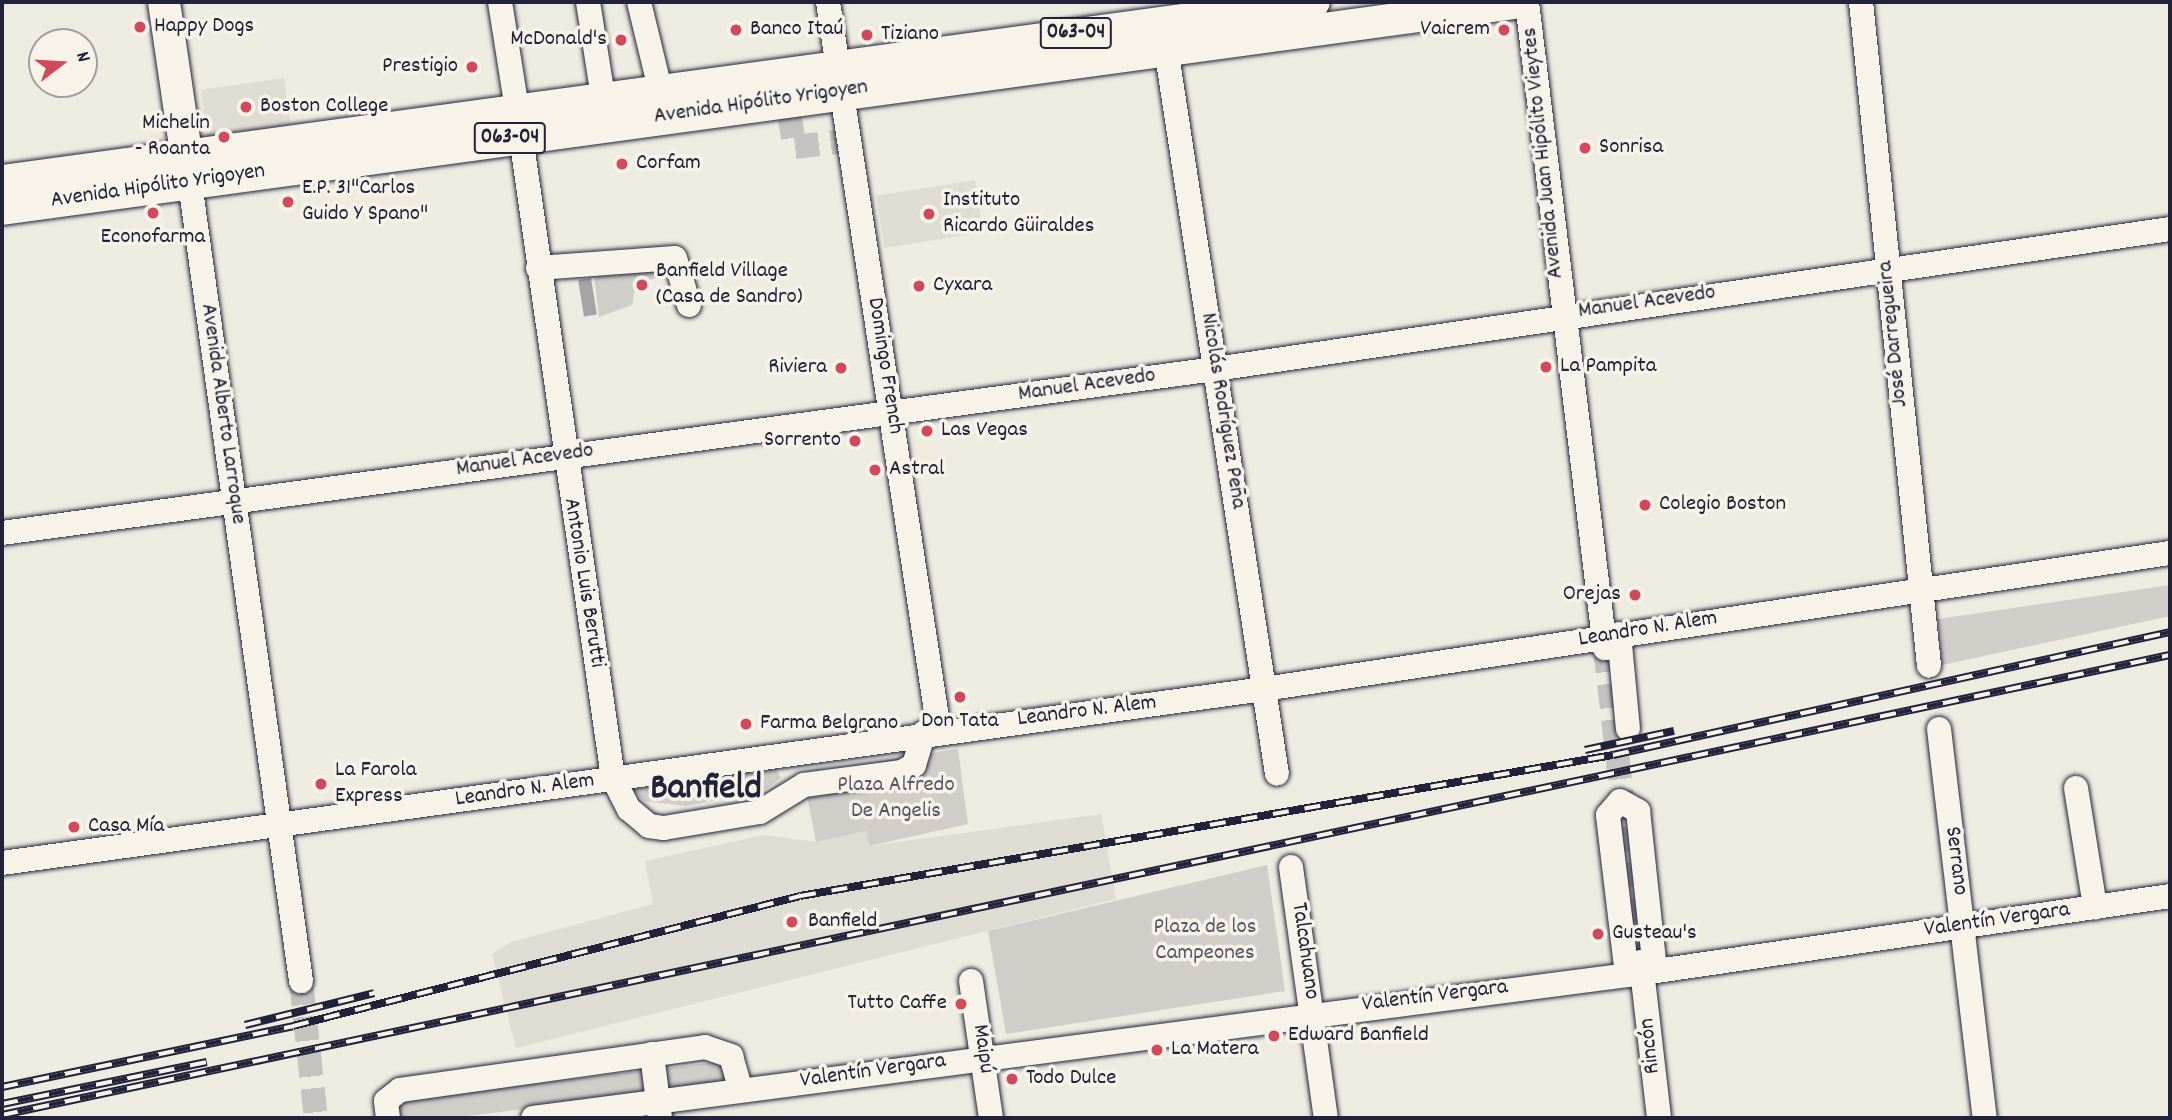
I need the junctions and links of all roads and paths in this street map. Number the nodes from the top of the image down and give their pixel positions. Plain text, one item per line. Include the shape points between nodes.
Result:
1 (164, 2) edge
2 (500, 2) edge
3 (588, 2) edge
4 (639, 2) edge
5 (653, 2) edge
6 (828, 2) edge
7 (1314, 2) edge
8 (1521, 2) edge
9 (1527, 2) edge
10 (1861, 2) edge
11 (1163, 24) edge
12 (658, 74) junction
13 (840, 78) junction
14 (603, 97) junction
15 (795, 103) junction
16 (519, 123) junction
17 (843, 141) junction
18 (188, 169) junction
19 (2, 181) edge
20 (2, 209) edge
21 (2170, 229) edge
22 (538, 268) junction
23 (1887, 269) junction
24 (689, 304) dead end
25 (1562, 315) junction
26 (1215, 369) junction
27 (891, 412) junction
28 (564, 456) junction
29 (233, 501) junction
30 (2, 533) edge
31 (2170, 553) edge
32 (1920, 590) junction
33 (1609, 640) junction
34 (1929, 666) dead end
35 (1264, 689) junction
36 (1628, 729) dead end
37 (1939, 729) dead end
38 (932, 732) junction
39 (1277, 774) dead end
40 (613, 778) junction
41 (2076, 788) dead end
42 (288, 825) junction
43 (2, 863) edge
44 (1291, 867) dead end
45 (2170, 896) edge
46 (2095, 907) junction
47 (1963, 925) junction
48 (1641, 971) junction
49 (301, 981) tunnel mouth
50 (971, 981) dead end
51 (1313, 1012) junction
52 (652, 1054) junction
53 (984, 1057) junction
54 (741, 1090) junction
55 (658, 1110) edge
56 (388, 1118) edge
57 (533, 1118) edge
58 (991, 1118) edge
59 (1326, 1118) edge
60 (1659, 1118) edge
61 (1985, 1118) edge

1 - 18 main road, Avenida Alberto Larroque
2 - 16 street, Antonio Luis Berutti
3 - 14 street
4 - 12 street
5 - 12 street
6 - 13 street, Domingo French
7 - 11 main road, Avenida Hipólito Yrigoyen / 063-04
8 - 11 main road, Avenida Hipólito Yrigoyen / 063-04
9 - 25 street, Avenida Juan Hipólito Vieytes
10 - 23 street, José Darregueira
11 - 13 main road, Avenida Hipólito Yrigoyen / 063-04
11 - 26 street, Nicolás Rodríguez Peña
12 - 13 main road, Avenida Hipólito Yrigoyen / 063-04
12 - 14 main road, Avenida Hipólito Yrigoyen / 063-04
13 - 15 main road, Avenida Hipólito Yrigoyen / 063-04
13 - 17 street, Domingo French
14 - 16 main road, Avenida Hipólito Yrigoyen / 063-04
15 - 16 main road, Avenida Hipólito Yrigoyen / 063-04
15 - 17 street
16 - 18 main road, Avenida Hipólito Yrigoyen / 063-04
16 - 22 street, Antonio Luis Berutti
17 - 27 street, Domingo French
18 - 19 main road, Avenida Hipólito Yrigoyen / 063-04
18 - 20 main road, Avenida Hipólito Yrigoyen / 063-04
18 - 29 street, Avenida Alberto Larroque
21 - 23 street, Manuel Acevedo
22 - 24 street via 675,257
22 - 28 street, Antonio Luis Berutti
23 - 25 street, Manuel Acevedo
23 - 32 street, José Darregueira
25 - 26 street, Manuel Acevedo
25 - 33 street, Avenida Juan Hipólito Vieytes
26 - 27 street, Manuel Acevedo
26 - 35 street, Nicolás Rodríguez Peña
27 - 28 street, Manuel Acevedo
27 - 38 street, Domingo French
28 - 29 street, Manuel Acevedo
28 - 40 street, Antonio Luis Berutti
29 - 30 street, Manuel Acevedo
29 - 42 street, Avenida Alberto Larroque
31 - 32 street, Leandro N. Alem
32 - 33 street, Leandro N. Alem
32 - 34 street, José Darregueira
33 - 35 street, Leandro N. Alem
33 - 36 street, Avenida Juan Hipólito Vieytes
35 - 38 street, Leandro N. Alem
35 - 39 street, Nicolás Rodríguez Peña
37 - 47 street, Serrano
38 - 40 street, Leandro N. Alem
38 - 40 street via 914,765 902,772 789,792 760,812 664,828 640,821
40 - 42 street, Leandro N. Alem
41 - 46 street
42 - 42 street, Avenida Alberto Larroque via 274,868 288,986 306,994 317,985 317,975
42 - 43 street, Leandro N. Alem
42 - 49 street, Avenida Alberto Larroque
44 - 51 street, Talcahuano
45 - 46 street, Valentín Vergara
46 - 47 street, Valentín Vergara
47 - 48 street, Valentín Vergara
47 - 61 street, Serrano
48 - 48 street via 1638,811 1620,801 1608,815
48 - 51 street, Valentín Vergara
48 - 60 street, Rincón
50 - 53 street, Maipú
51 - 53 street, Valentín Vergara
51 - 59 street, Talcahuano
52 - 54 street via 722,1049 737,1069
52 - 55 street
52 - 56 street via 400,1090 386,1101
53 - 54 street, Valentín Vergara
53 - 58 street, Maipú
54 - 55 street, Valentín Vergara
55 - 57 street, Valentín Vergara

